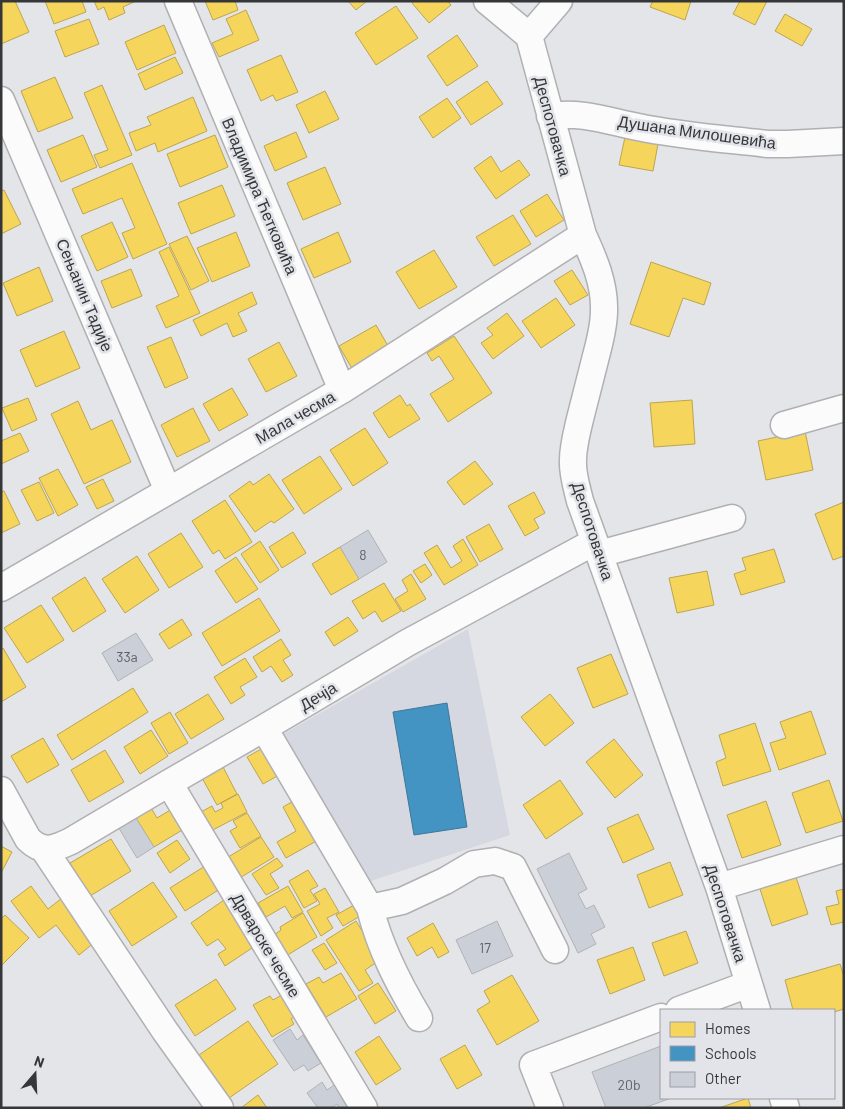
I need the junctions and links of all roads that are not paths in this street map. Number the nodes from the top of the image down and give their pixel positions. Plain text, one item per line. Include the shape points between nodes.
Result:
1 (178, 1) edge
2 (487, 1) edge
3 (559, 1) edge
4 (529, 36) junction
5 (1, 100) edge
6 (550, 116) junction
7 (844, 141) edge
8 (583, 235) junction
9 (342, 390) junction
10 (844, 408) edge
11 (784, 425) dead end
12 (168, 491) junction
13 (732, 518) dead end
14 (597, 548) junction
15 (1, 588) edge
16 (264, 728) junction
17 (169, 783) junction
18 (1, 790) edge
19 (43, 848) junction
20 (844, 849) edge
21 (719, 887) junction
22 (370, 908) junction
23 (555, 950) dead end
24 (749, 984) junction
25 (682, 1009) edge
26 (757, 1009) edge
27 (660, 1017) edge
28 (419, 1018) dead end
29 (220, 1108) edge
30 (364, 1108) edge
31 (550, 1108) edge

1 - 9 street, Владимира Ћетковића
2 - 4 street
3 - 4 street
4 - 6 street, Деспотовачка
5 - 12 street, Сењанин Тадије
6 - 7 street, Душана Милошевића via 574,114 647,129 768,144
6 - 8 street, Деспотовачка
8 - 9 street, Мала чесма
8 - 14 street, Деспотовачка via 600,278 604,312 601,340 572,462 580,501
9 - 12 street, Мала чесма
10 - 11 street
12 - 15 street, Мала чесма
13 - 14 street, Дечја
14 - 16 street, Дечја via 408,643
14 - 21 street, Деспотовачка
16 - 17 street, Дечја
16 - 22 street
17 - 19 street, Дечја via 71,842
17 - 30 street, Дрварске чесме
18 - 19 street via 28,839
19 - 29 street
20 - 21 street
21 - 24 street, Деспотовачка
22 - 23 street via 402,901 474,864 494,861 513,867
22 - 28 street via 385,953
24 - 25 street
24 - 26 street, Деспотовачка
27 - 31 street via 533,1065

